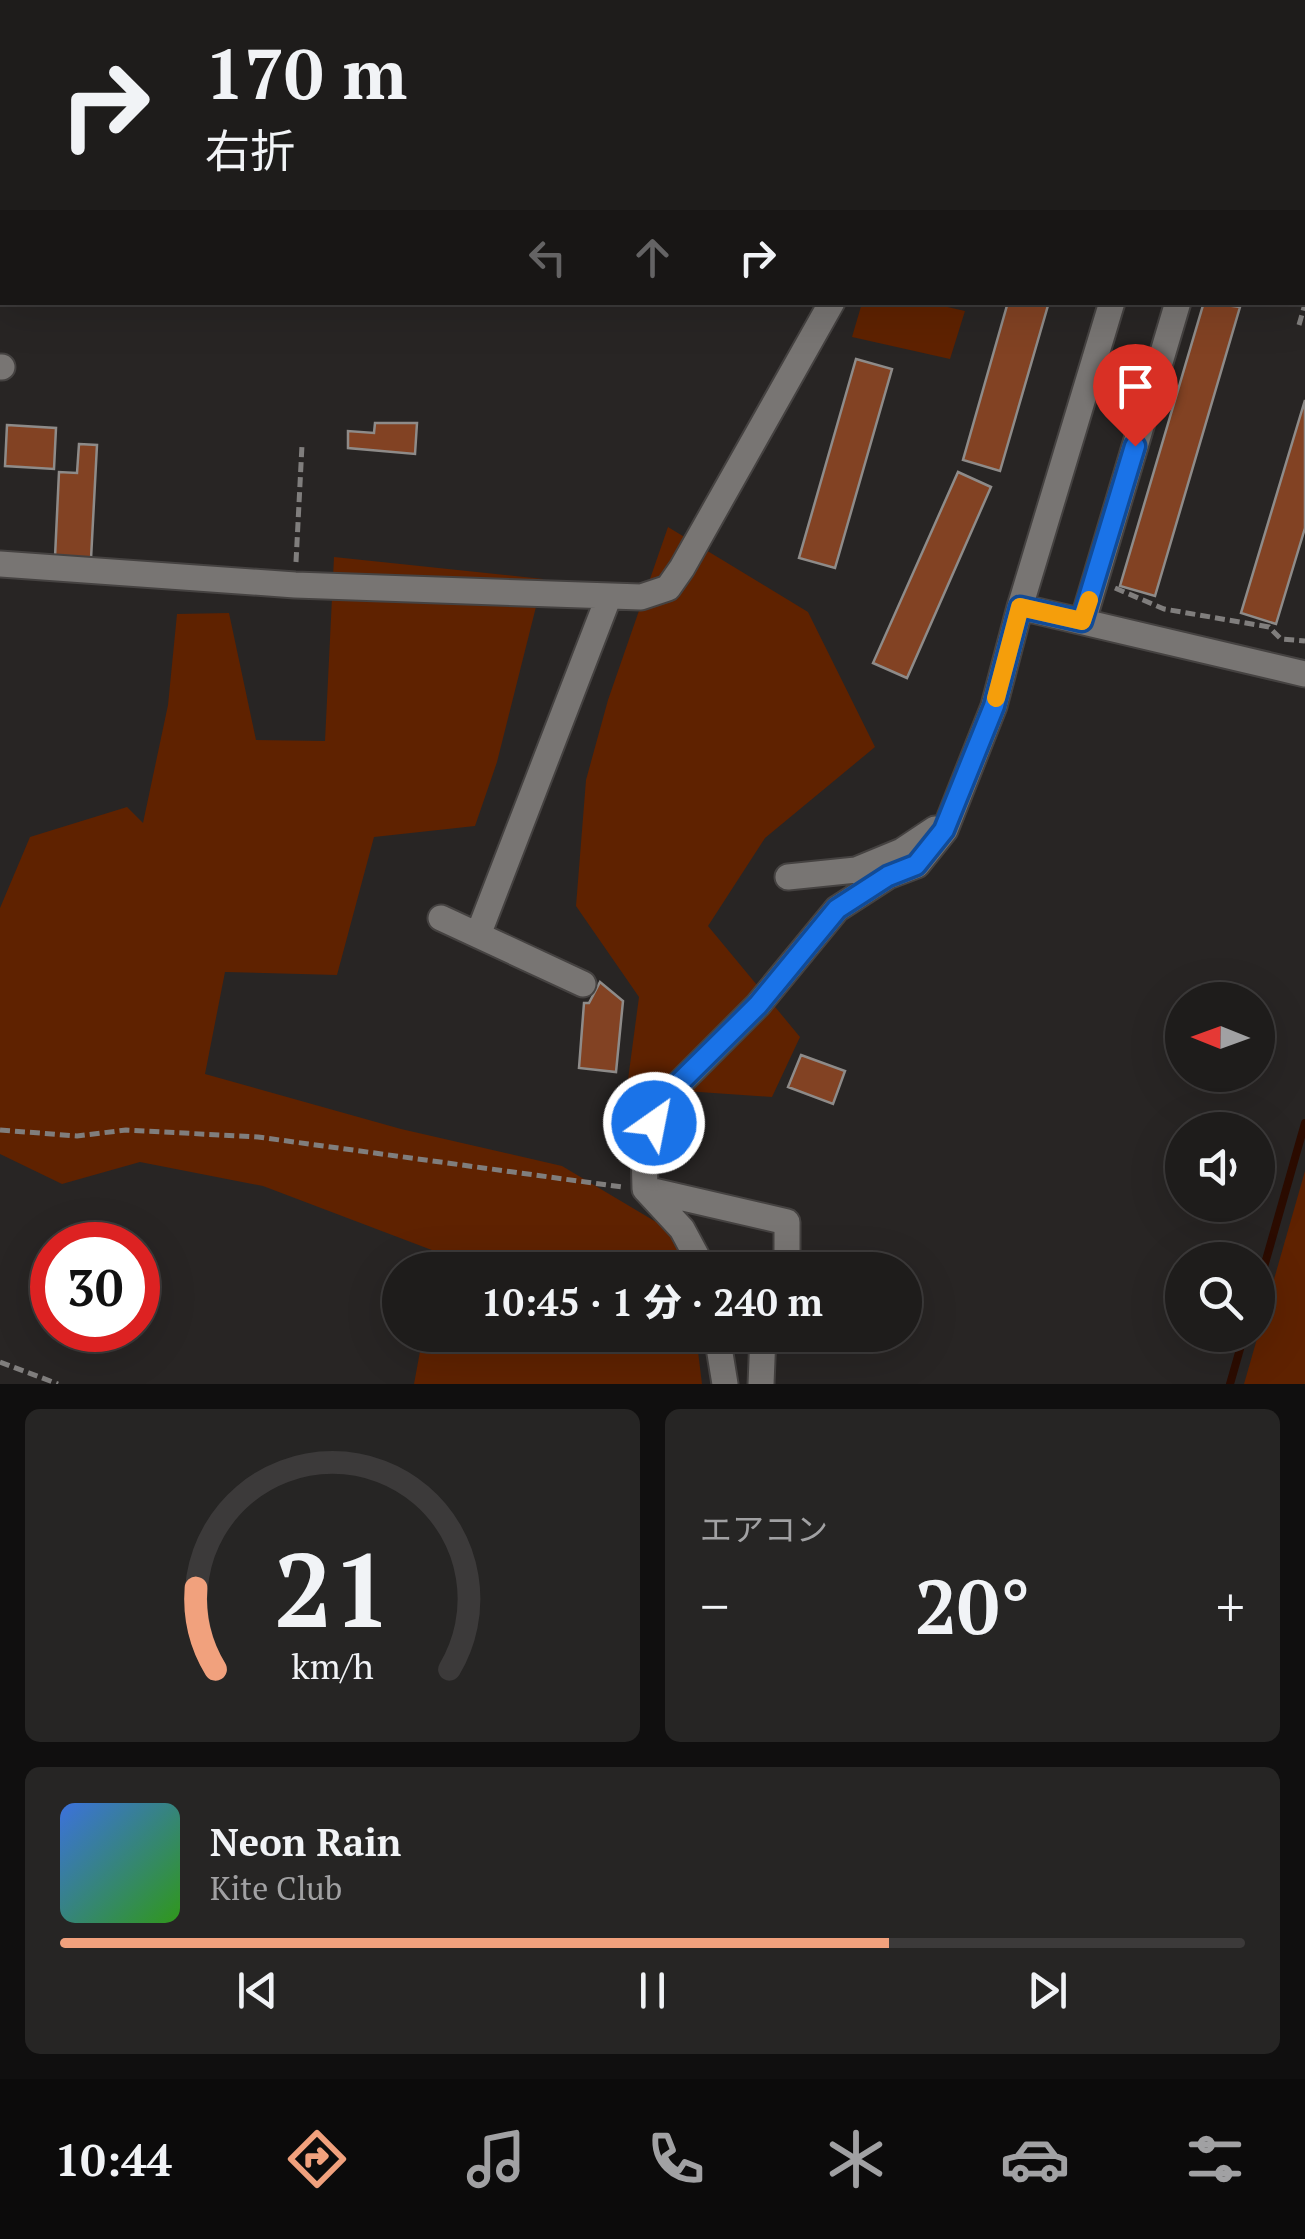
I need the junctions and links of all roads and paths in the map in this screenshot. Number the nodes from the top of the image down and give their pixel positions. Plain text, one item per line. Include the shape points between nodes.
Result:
1 (830, 305) edge
2 (1111, 305) edge
3 (1177, 305) edge
4 (1305, 305) edge
5 (1299, 324) dead end
6 (302, 445) dead end
7 (0, 564) edge
8 (294, 584) junction
9 (1092, 589) junction
10 (609, 596) junction
11 (1020, 607) junction
12 (1082, 621) junction
13 (1305, 641) edge
14 (1305, 674) edge
15 (944, 830) junction
16 (788, 877) dead end
17 (441, 918) dead end
18 (478, 935) junction
19 (583, 984) dead end
20 (0, 1130) edge
21 (645, 1189) junction
22 (695, 1252) edge
23 (787, 1252) edge
24 (720, 1352) edge
25 (762, 1352) edge
26 (0, 1362) edge
27 (58, 1384) edge
28 (726, 1384) edge
29 (761, 1384) edge

1 - 10 street via 668,588 641,597
2 - 11 street
3 - 9 street
4 - 5 path
6 - 8 path
7 - 8 street
8 - 10 street
9 - 12 street
9 - 13 path via 1114,588 1164,608 1269,627 1281,639
10 - 18 street
11 - 12 street
11 - 15 street via 994,706
12 - 14 street
15 - 16 street via 932,828 902,852 856,870
15 - 21 street via 916,865 837,909 758,1005 664,1098 644,1148
17 - 18 street
18 - 19 street
20 - 21 path via 258,1137
21 - 22 street
21 - 23 street via 787,1222
24 - 28 street
25 - 29 street
26 - 27 path

